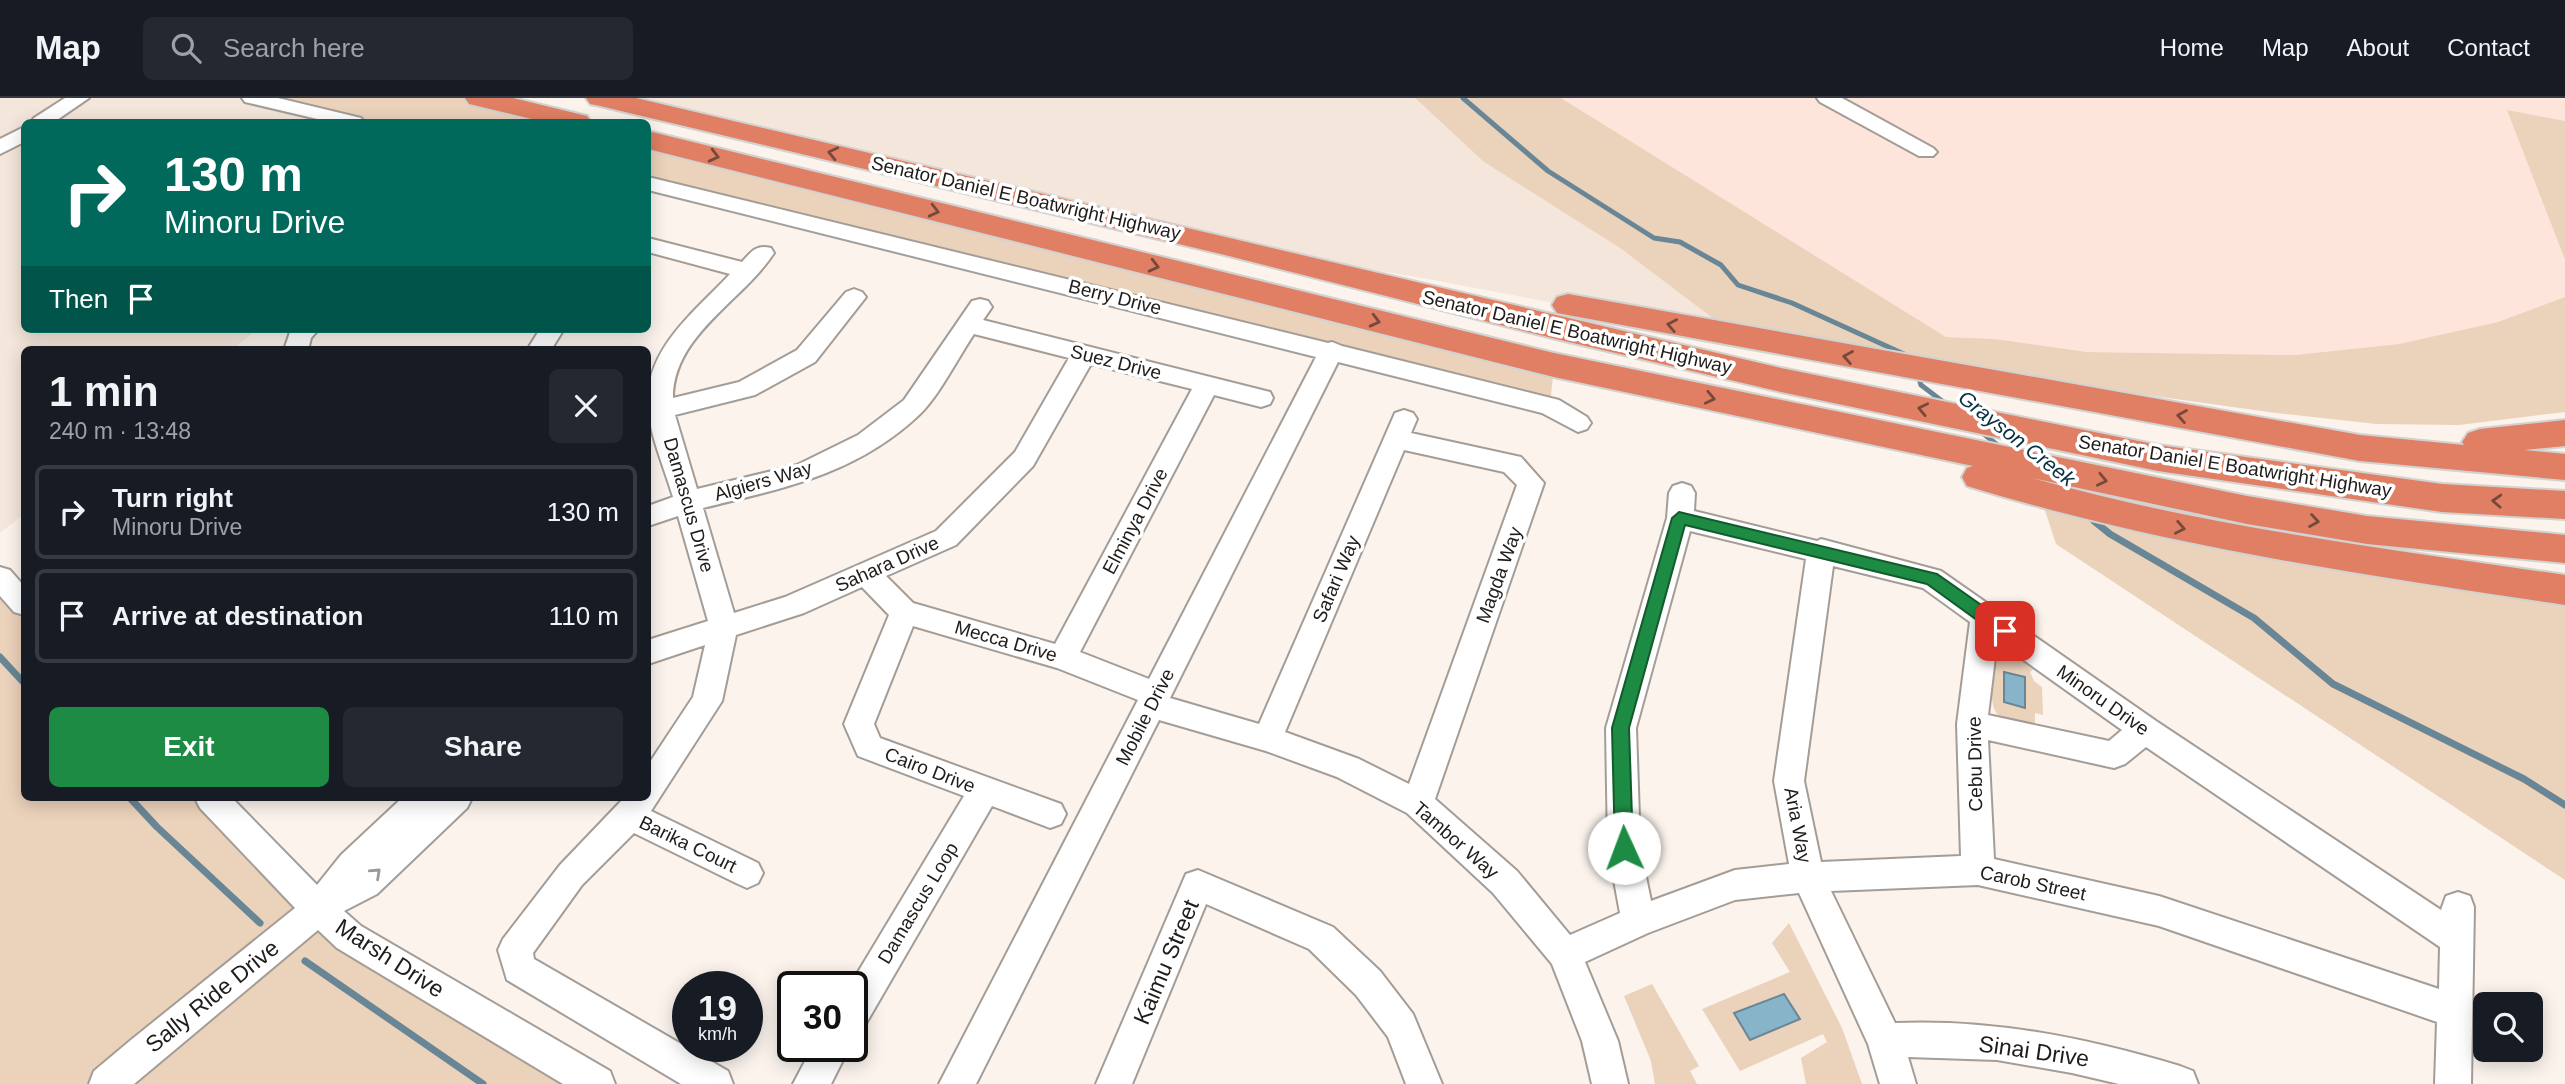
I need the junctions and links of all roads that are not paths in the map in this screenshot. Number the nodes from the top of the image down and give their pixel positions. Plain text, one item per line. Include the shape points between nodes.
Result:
1 (79, 98) edge
2 (252, 98) edge
3 (479, 98) edge
4 (600, 98) edge
5 (1827, 98) edge
6 (46, 119) edge
7 (341, 119) edge
8 (565, 119) edge
9 (651, 141) edge
10 (1926, 152) dead end
11 (651, 185) edge
12 (651, 245) edge
13 (1225, 245) junction
14 (854, 297) dead end
15 (975, 316) joint
16 (1332, 350) junction
17 (1084, 354) junction
18 (1207, 385) junction
19 (1261, 398) dead end
20 (661, 410) junction
21 (1578, 424) dead end
22 (2238, 426) junction
23 (1400, 429) joint
24 (2565, 433) edge
25 (1892, 436) junction
26 (2565, 467) edge
27 (690, 501) junction
28 (2565, 505) edge
29 (651, 515) edge
30 (2565, 549) edge
31 (1821, 550) junction
32 (2319, 554) junction
33 (867, 574) junction
34 (2565, 576) edge
35 (0, 578) edge
36 (2565, 590) edge
37 (21, 601) edge
38 (904, 612) junction
39 (1985, 617) junction
40 (724, 626) junction
41 (651, 651) edge
42 (1062, 657) junction
43 (1154, 699) junction
44 (1972, 724) junction
45 (2145, 730) junction
46 (1267, 739) junction
47 (651, 785) edge
48 (984, 792) junction
49 (214, 801) edge
50 (420, 801) edge
51 (453, 801) edge
52 (640, 801) edge
53 (1418, 803) junction
54 (1050, 814) dead end
55 (1978, 870) junction
56 (747, 873) dead end
57 (1808, 877) junction
58 (318, 909) junction
59 (1638, 921) junction
60 (1564, 954) junction
61 (868, 988) edge
62 (2455, 1011) junction
63 (1885, 1041) junction
64 (824, 1062) edge
65 (1122, 1081) edge
66 (107, 1084) edge
67 (597, 1084) edge
68 (715, 1084) edge
69 (811, 1084) edge
70 (957, 1084) edge
71 (1424, 1084) edge
72 (1610, 1084) edge
73 (1898, 1084) edge
74 (2180, 1084) edge
75 (2453, 1084) edge

1 - 6 street
2 - 7 street
3 - 8 highway
13 -> 4 highway, Senator Daniel E Boatwright Highway
5 - 10 street
9 -> 25 highway, Senator Daniel E Boatwright Highway via 1554,365
11 - 16 street, Berry Drive
12 - 20 street, Damascus Drive via 755,262 675,347 661,378
22 -> 13 highway
28 -> 13 highway, Senator Daniel E Boatwright Highway via 2442,498 2158,458 1781,380
14 - 20 street via 806,356 746,389
15 - 17 street, Suez Drive
15 - 27 street, Algiers Way via 912,406 867,442 804,473
16 - 21 street, Berry Drive via 1550,405
16 - 43 street, Mobile Drive
17 - 18 street, Suez Drive
17 - 33 street, Sahara Drive via 1024,459 946,538
18 - 19 street, Suez Drive
18 - 42 street, Elminya Drive
20 - 27 street, Damascus Drive
22 - 24 highway via 2462,443
22 - 26 highway via 2360,448
23 - 46 street, Safari Way
23 - 53 street, Magda Way via 1512,464 1531,484
25 -> 30 highway, Senator Daniel E Boatwright Highway via 2247,510 2367,530
25 -> 32 highway via 1971,474 2040,495 2129,518
27 - 29 street, Algiers Way
27 - 40 street, Damascus Drive
31 - 39 street, Minoru Drive via 1931,579
31 - 57 street, Aria Way via 1789,781
31 - 59 street, Minoru Drive via 1681,505 1621,728 1624,848
32 - 34 highway
32 - 36 highway
33 - 38 street, Mecca Drive
33 - 40 street, Sahara Drive via 794,605
35 - 37 street
38 - 42 street, Mecca Drive
38 - 48 street, Cairo Drive via 859,724 869,747
39 - 44 street, Cebu Drive
39 - 45 street, Minoru Drive
40 - 41 street, Sahara Drive
40 - 47 street via 707,701
42 - 43 street, Mecca Drive
43 - 46 street, Tambor Way
43 - 70 street, Mobile Drive
44 - 45 street via 2114,755
44 - 55 street, Cebu Drive
45 - 62 street, Minoru Drive via 2458,923
46 - 53 street, Tambor Way via 1348,768
48 - 54 street, Cairo Drive
48 - 61 street, Damascus Loop
49 - 58 street, Marsh Drive
50 - 58 street via 352,865
58 -> 51 street via 365,883
52 - 56 street, Barika Court
52 - 68 street via 570,875 514,950 519,969
53 - 60 street, Tambor Way via 1505,882
55 - 57 street, Carob Street
55 - 62 street, Carob Street via 2159,911
57 - 59 street, Carob Street via 1735,885
57 - 63 street, Aria Way
58 - 66 street, Sally Ride Drive
58 - 67 street, Marsh Drive via 349,937
59 - 60 street, Carob Street
60 - 72 street, Tambor Way via 1600,1041
62 - 75 street
63 - 73 street, Aria Way
63 - 74 street, Sinai Drive via 1916,1038 2066,1053
64 - 69 street
65 - 71 street, Kaimu Street via 1198,885 1321,937 1368,983 1401,1027

